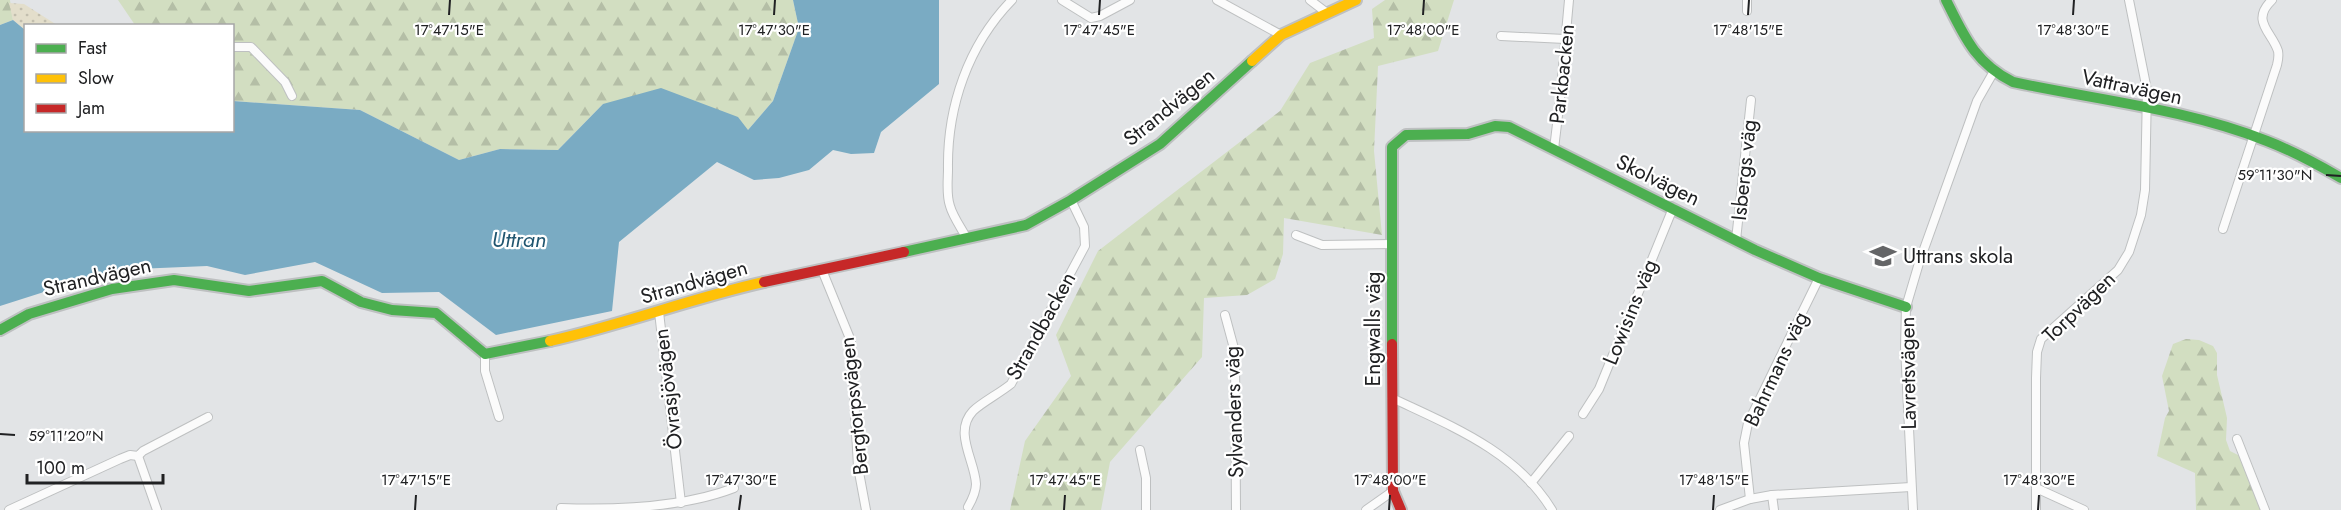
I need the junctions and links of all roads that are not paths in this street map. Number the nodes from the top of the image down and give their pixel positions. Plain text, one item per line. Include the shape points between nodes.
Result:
1 (1012, 0) edge
2 (1062, 0) edge
3 (1130, 0) edge
4 (1217, 0) edge
5 (1310, 0) edge
6 (1356, 0) edge
7 (1569, 0) edge
8 (1746, 0) edge
9 (1946, 0) edge
10 (2129, 0) edge
11 (2271, 0) edge
12 (1747, 11) dead end
13 (1327, 13) junction
14 (1281, 35) junction
15 (1501, 36) dead end
16 (1565, 39) junction
17 (234, 47) edge
18 (1993, 73) junction
19 (292, 96) dead end
20 (1751, 100) dead end
21 (2145, 110) junction
22 (2254, 137) junction
23 (1392, 147) joint
24 (1554, 149) junction
25 (2341, 178) edge
26 (1071, 200) junction
27 (1673, 208) junction
28 (2223, 229) dead end
29 (1296, 236) dead end
30 (967, 239) junction
31 (1736, 240) junction
32 (1392, 244) junction
33 (822, 270) junction
34 (1819, 278) junction
35 (1906, 307) junction
36 (659, 312) junction
37 (1225, 315) dead end
38 (0, 330) edge
39 (485, 354) junction
40 (1392, 398) junction
41 (1583, 414) dead end
42 (208, 417) dead end
43 (499, 417) dead end
44 (1569, 436) dead end
45 (2237, 439) dead end
46 (1140, 450) dead end
47 (138, 456) junction
48 (1531, 483) junction
49 (1911, 487) junction
50 (734, 488) dead end
51 (2036, 488) junction
52 (1393, 491) junction
53 (1772, 495) junction
54 (1750, 499) junction
55 (681, 502) junction
56 (968, 507) dead end
57 (561, 508) dead end
58 (9, 510) edge
59 (157, 510) edge
60 (866, 510) edge
61 (1146, 510) edge
62 (1236, 510) edge
63 (1366, 510) edge
64 (1401, 510) edge
65 (1552, 510) edge
66 (1720, 510) edge
67 (1774, 510) edge
68 (1913, 510) edge
69 (2036, 510) edge
70 (2084, 510) edge
71 (2265, 510) edge

1 - 30 street via 977,46 950,122 950,206
2 - 3 street via 1091,18
4 - 14 street
5 - 13 street
6 - 13 street, Strandvägen
7 - 16 street, Parkbacken
8 - 12 street
9 - 18 street, Vattravägen via 1965,39
10 - 21 street, Torpvägen via 2147,90
11 - 22 street via 2262,20 2278,57
13 - 14 street, Strandvägen
14 - 26 street, Strandvägen via 1160,144
15 - 16 street
16 - 24 street, Parkbacken
17 - 19 street via 251,47 285,82
18 - 21 street, Vattravägen via 2013,82
18 - 35 street, Lavretsvägen via 1977,100
20 - 31 street, Isbergs väg
21 - 22 street, Vattravägen
21 - 51 street, Torpvägen via 2145,190 2129,252 2118,270 2047,332 2039,345
22 - 25 street, Vattravägen via 2312,161
22 - 28 street
23 - 24 street, Skolvägen via 1406,135 1468,134 1502,126
23 - 32 street, Engwalls väg
24 - 27 street, Skolvägen
26 - 30 street, Strandvägen via 1026,225
26 - 56 street, Strandbacken via 1084,227 1085,246 1011,384 967,419 966,446 976,484
27 - 31 street, Skolvägen
27 - 41 street, Lowisins väg via 1599,389
29 - 32 street via 1322,245
30 - 33 street, Strandvägen
31 - 34 street, Skolvägen
32 - 40 street, Engwalls väg
33 - 36 street, Strandvägen via 738,288
33 - 60 street, Bergtorpsvägen via 851,341 858,467
34 - 35 street, Skolvägen
34 - 54 street, Bahrmans väg via 1748,423 1744,443
35 - 49 street, Lavretsvägen
36 - 39 street, Strandvägen via 587,333
36 - 55 street, Övrasjövägen
37 - 62 street, Sylvanders väg via 1235,352
38 - 39 street, Strandvägen via 29,314 112,289 163,281 249,291 322,281 361,302 392,310 436,313
39 - 43 street via 485,371
40 - 48 street via 1497,452
40 - 52 street, Engwalls väg
42 - 47 street
44 - 48 street
45 - 71 street
46 - 61 street via 1146,477
47 - 58 street via 120,459
47 - 59 street
48 - 65 street
49 - 53 street
49 - 68 street, Lavretsvägen
50 - 55 street
51 - 69 street, Torpvägen
51 - 70 street
52 - 63 street
52 - 64 street, Engwalls väg
53 - 54 street
53 - 67 street
54 - 66 street
55 - 57 street via 624,508

